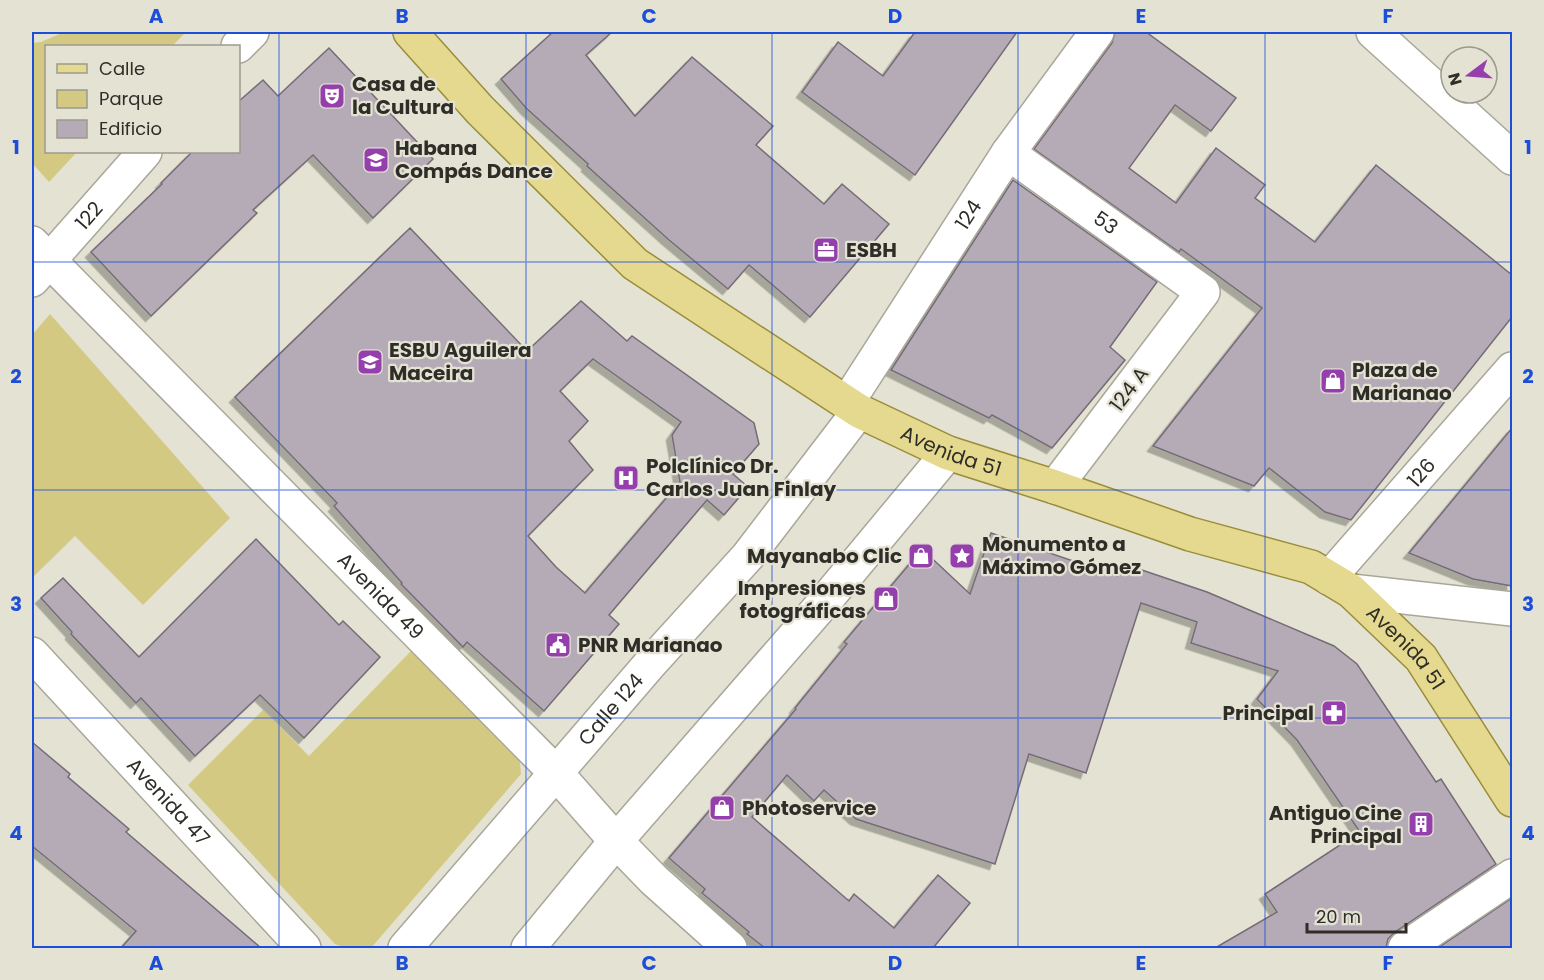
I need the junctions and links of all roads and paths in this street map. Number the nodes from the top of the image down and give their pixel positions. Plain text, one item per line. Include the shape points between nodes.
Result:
1 (252, 32) edge
2 (410, 32) edge
3 (1097, 32) edge
4 (1373, 32) edge
5 (239, 45) edge
6 (144, 153) edge
7 (1008, 153) junction
8 (1512, 158) edge
9 (37, 261) edge
10 (1203, 292) joint
11 (1512, 369) edge
12 (853, 407) junction
13 (948, 453) junction
14 (1055, 487) junction
15 (1340, 584) junction
16 (1512, 609) edge
17 (32, 654) edge
18 (557, 774) junction
19 (1512, 800) edge
20 (616, 841) junction
21 (1512, 876) edge
22 (304, 948) edge
23 (405, 948) edge
24 (528, 948) edge
25 (730, 948) edge
26 (1405, 948) edge

1 - 5 street
2 - 12 main road, Avenida 51 via 480,110 635,264
3 - 7 street, 124
4 - 8 street
6 - 9 street, 122
7 - 10 street, 53
7 - 12 street, 124
9 - 18 street, Avenida 49
10 - 14 street, 124 A
11 - 15 street, 126
12 - 13 main road, Avenida 51
12 - 18 street, Calle 124 via 748,556
13 - 14 main road, Avenida 51
13 - 20 street
14 - 15 main road, Avenida 51 via 1190,534 1311,567
15 - 16 street
15 - 19 main road, Avenida 51 via 1421,658
17 - 22 street, Avenida 47
18 - 20 street, Avenida 49
18 - 23 street, Calle 124
20 - 24 street
20 - 25 street, Avenida 49
21 - 26 street

